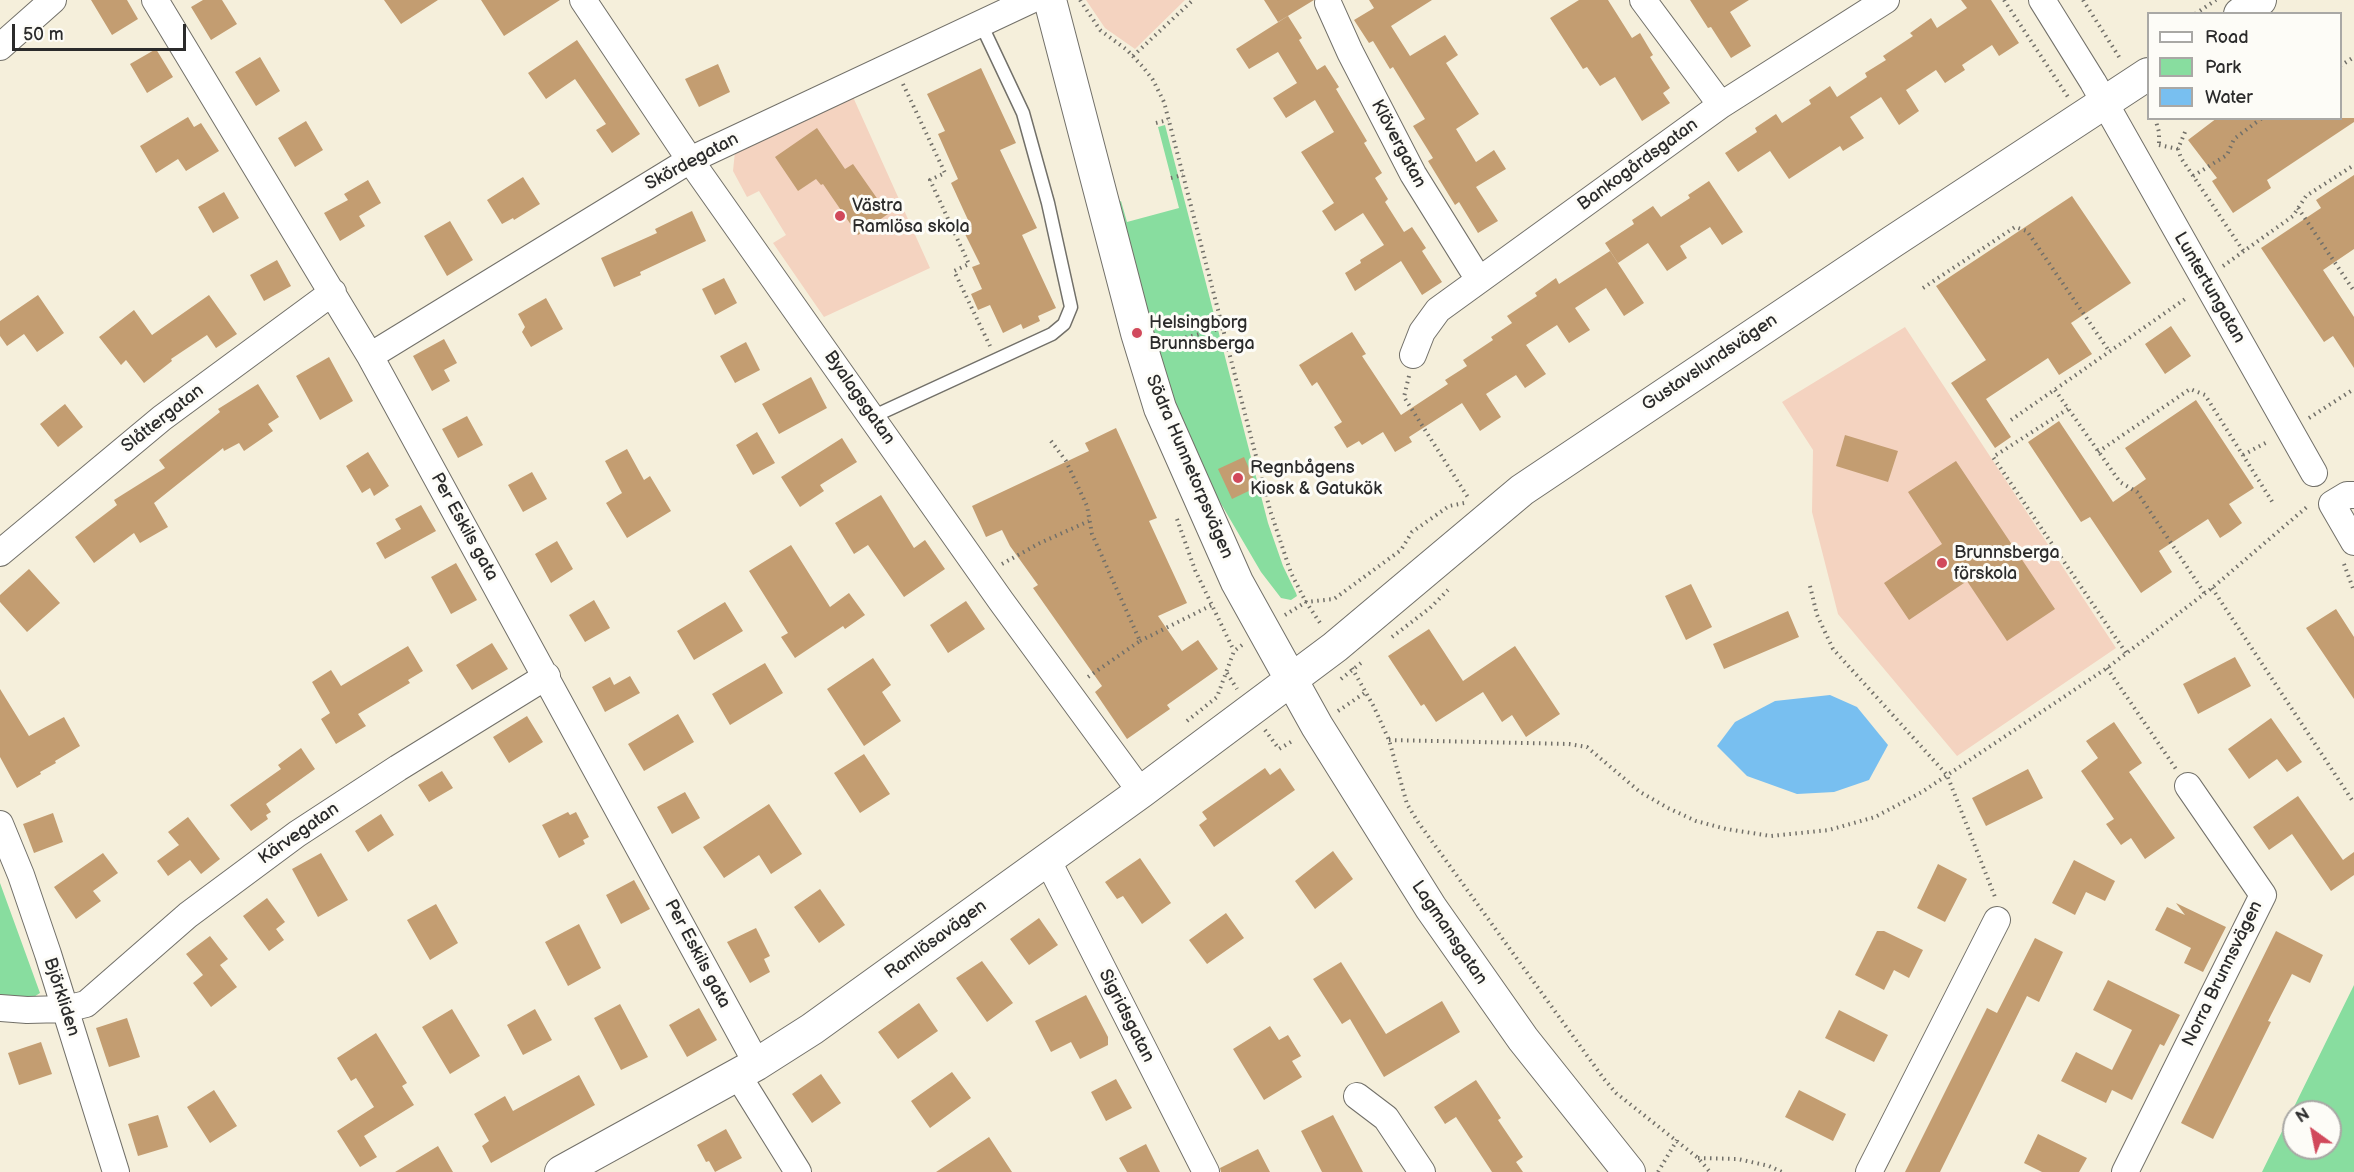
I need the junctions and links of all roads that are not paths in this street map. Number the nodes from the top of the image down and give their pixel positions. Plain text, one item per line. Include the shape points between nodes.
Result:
1 (53, 0) edge
2 (155, 0) edge
3 (583, 0) edge
4 (1031, 0) edge
5 (1050, 0) edge
6 (1643, 0) edge
7 (1886, 0) edge
8 (2042, 0) edge
9 (2260, 0) edge
10 (1328, 3) dead end
11 (2243, 12) edge
12 (981, 24) junction
13 (0, 47) edge
14 (2142, 78) edge
15 (2104, 104) junction
16 (1721, 105) junction
17 (690, 160) junction
18 (1479, 280) junction
19 (333, 292) junction
20 (1413, 355) road end
21 (370, 356) junction
22 (872, 417) junction
23 (2314, 473) dead end
24 (2354, 495) edge
25 (2354, 542) edge
26 (0, 553) edge
27 (547, 676) junction
28 (1292, 679) junction
29 (2188, 786) road end
30 (1141, 792) junction
31 (0, 824) edge
32 (1047, 860) junction
33 (1997, 920) road end
34 (0, 1008) edge
35 (65, 1009) junction
36 (747, 1069) junction
37 (1357, 1096) dead end
38 (116, 1172) edge
39 (561, 1172) edge
40 (798, 1172) edge
41 (1206, 1172) edge
42 (1422, 1172) edge
43 (1629, 1172) edge
44 (1869, 1172) edge
45 (2125, 1172) edge

1 - 13 street
2 - 19 street, Per Eskils gata
3 - 17 street, Byalagsgatan
4 - 12 street, Skördegatan
5 - 28 street, Södra Hunnetorpsvägen via 1160,408 1238,582
6 - 16 street
7 - 16 street, Bankogårdsgatan
8 - 15 street
9 - 11 street
10 - 18 street, Klövergatan via 1413,174
12 - 17 street, Skördegatan
12 - 22 lane via 1023,113 1071,307 1064,324 1052,334
14 - 15 street, Gustavslundsvägen
15 - 23 street, Luntertungatan
15 - 28 street, Gustavslundsvägen via 1522,490
16 - 18 street, Bankogårdsgatan
17 - 21 street, Skördegatan
17 - 22 street, Byalagsgatan
18 - 20 street, Bankogårdsgatan via 1438,310 1422,332
19 - 21 street, Per Eskils gata
19 - 26 street, Slåttergatan via 162,418
21 - 27 street, Per Eskils gata
22 - 30 street, Byalagsgatan
24 - 25 street via 2332,504
27 - 35 street, Kärvegatan via 297,834 188,915 86,1004
27 - 36 street, Per Eskils gata
28 - 30 street, Ramlösavägen
28 - 43 street, Lagmansgatan via 1346,775 1431,908 1523,1038
29 - 45 street, Norra Brunnsvägen via 2263,895
30 - 32 street, Ramlösavägen
31 - 35 street, Björkliden
32 - 36 street, Ramlösavägen via 812,1029
32 - 41 street, Sigridsgatan
33 - 44 street
34 - 35 street, Kärvegatan
35 - 38 street, Björkliden
36 - 39 street, Ramlösavägen
36 - 40 street, Per Eskils gata
37 - 42 street via 1386,1118

